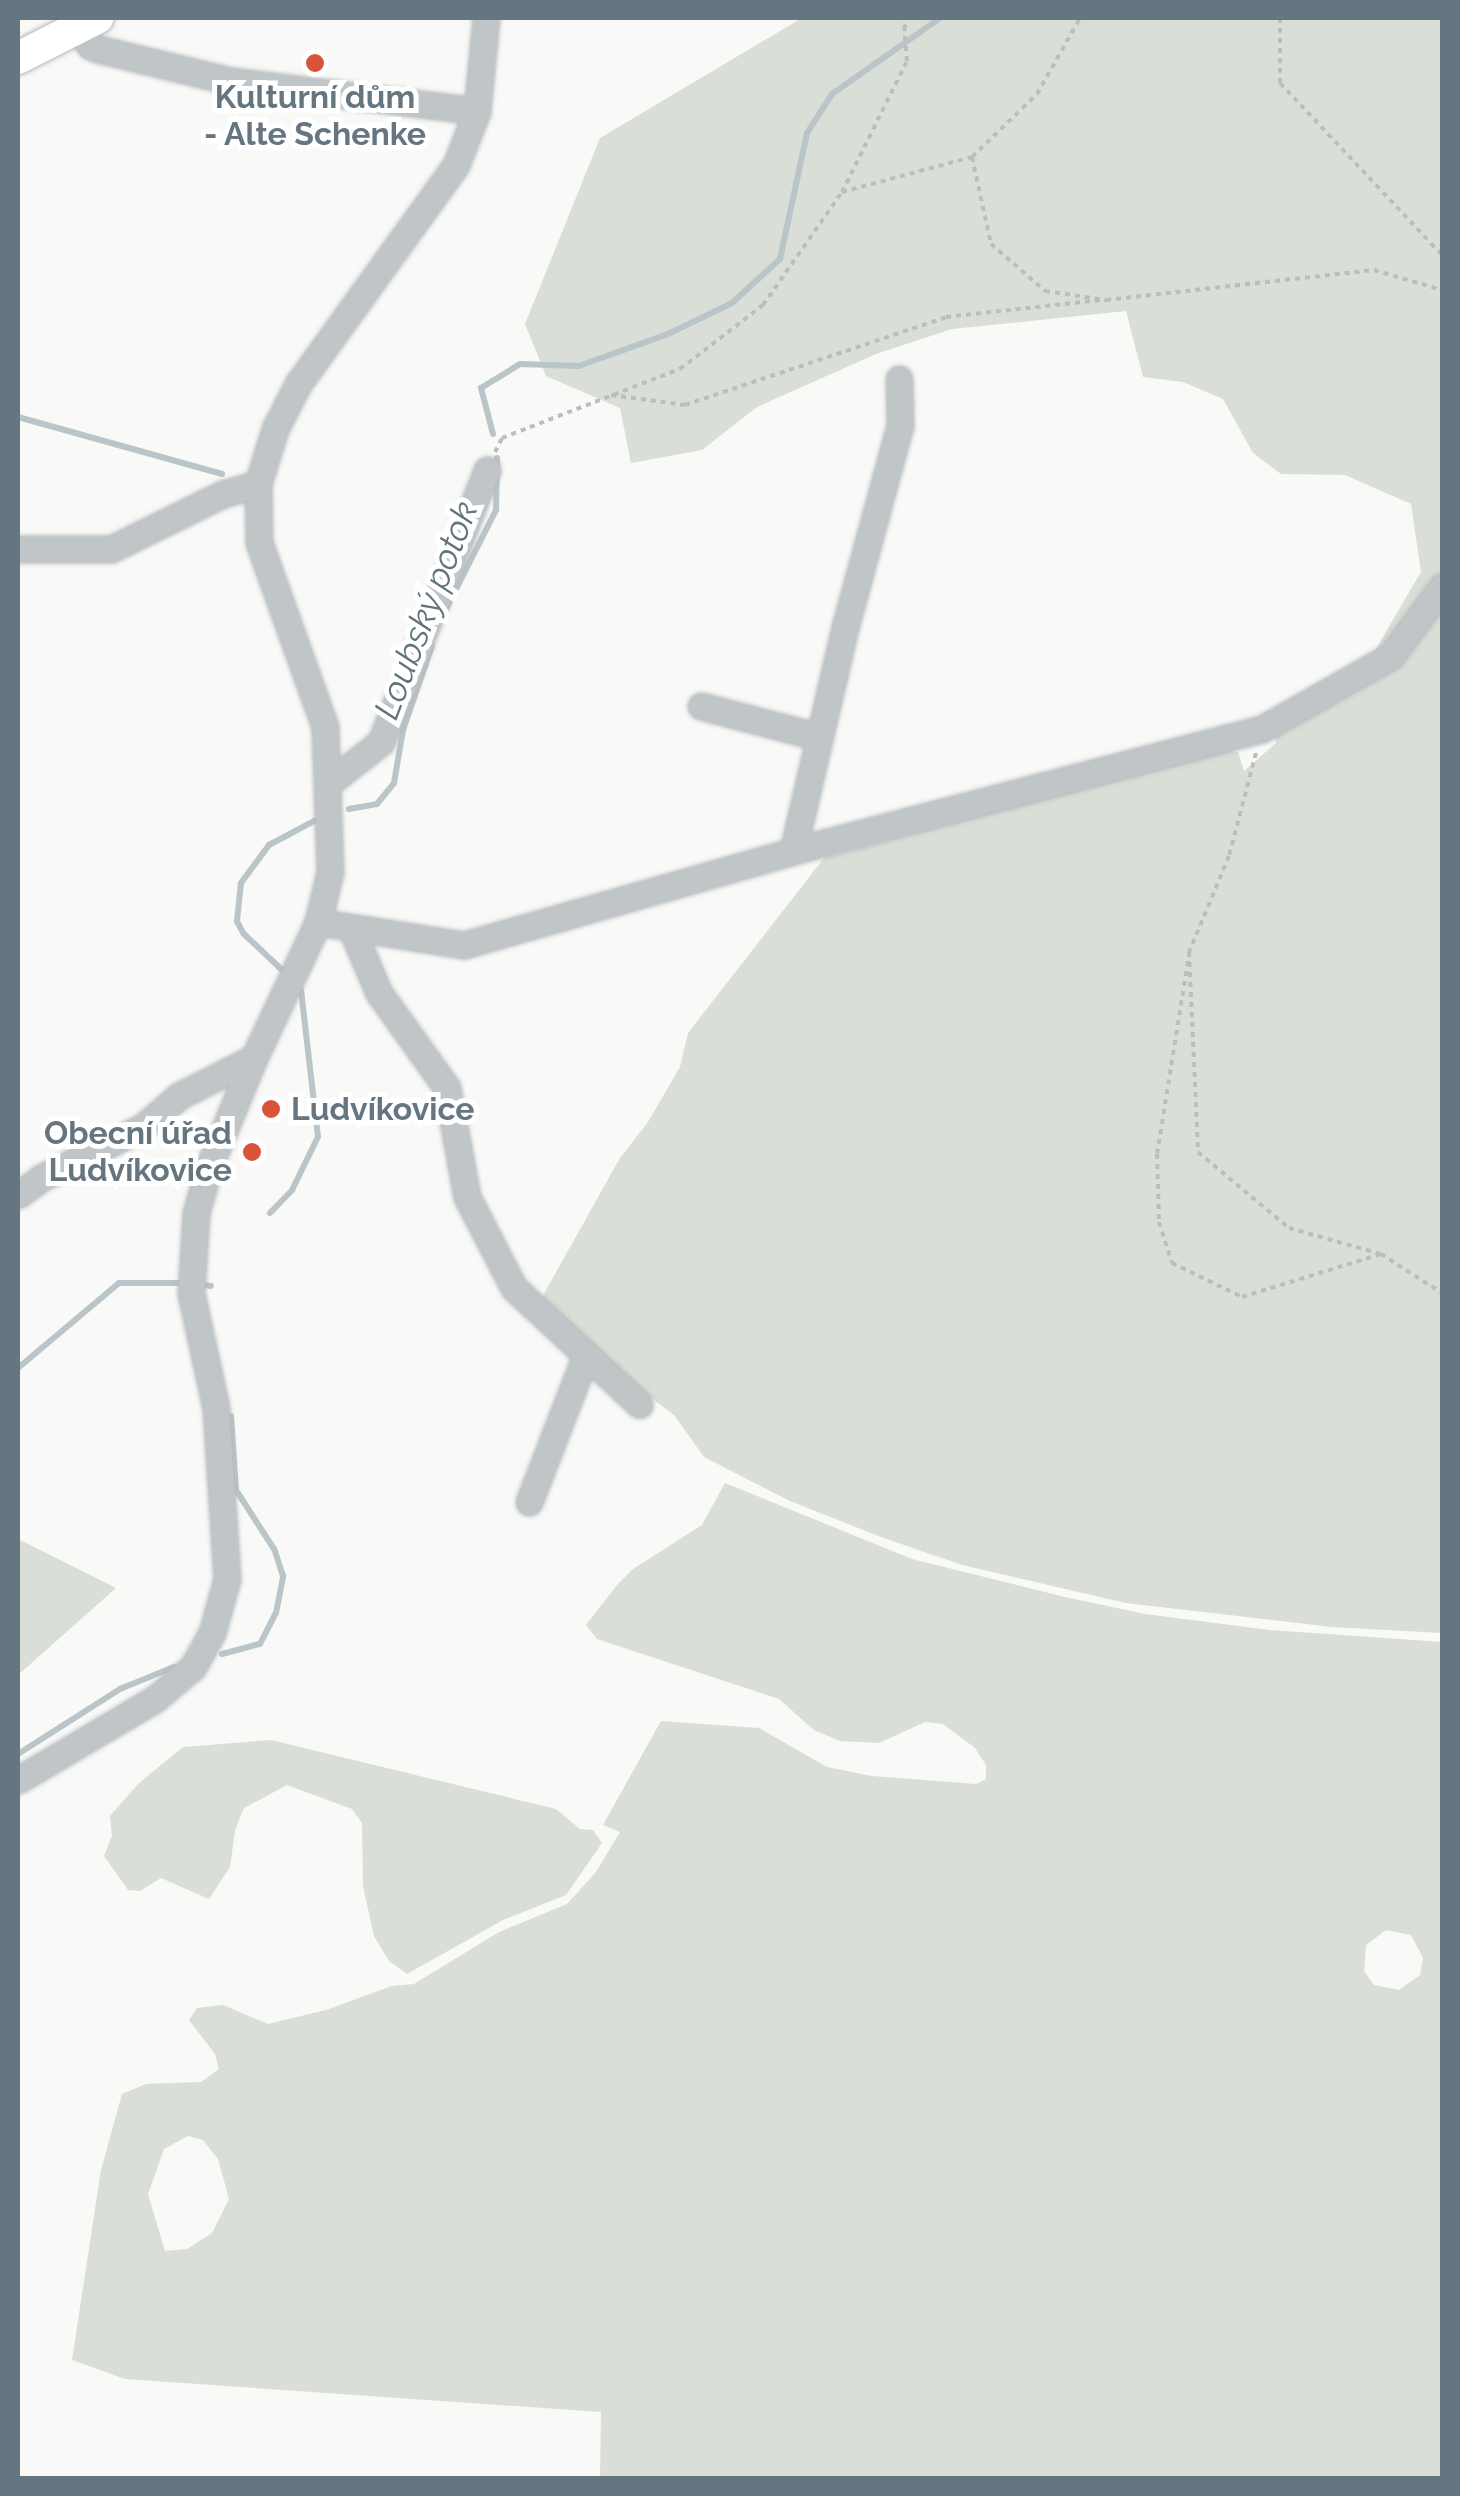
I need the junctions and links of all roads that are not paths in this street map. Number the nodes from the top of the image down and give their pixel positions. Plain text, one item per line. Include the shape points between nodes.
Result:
1 (486, 18) edge
2 (88, 24) edge
3 (18, 58) edge
4 (476, 112) junction
5 (899, 379) dead end
6 (487, 470) road end
7 (258, 484) junction
8 (18, 549) edge
9 (1442, 588) edge
10 (700, 706) dead end
11 (819, 737) junction
12 (330, 782) junction
13 (793, 851) junction
14 (318, 922) junction
15 (352, 930) junction
16 (254, 1058) junction
17 (18, 1194) edge
18 (586, 1356) junction
19 (638, 1404) dead end
20 (528, 1502) dead end
21 (18, 1780) edge

1 - 4 street
2 - 3 main road
2 - 4 street via 90,46 230,81
4 - 7 street via 456,165 298,384 274,428
5 - 11 street via 900,425
6 - 12 street via 381,742
7 - 8 street via 223,494 111,549
7 - 12 street via 259,543 325,727
9 - 13 street via 1391,656 1262,729
10 - 11 street
11 - 13 street
12 - 14 street via 330,872
13 - 15 street via 464,945
14 - 15 street
14 - 16 street
15 - 18 street via 379,993 446,1088 467,1196 514,1288
16 - 17 street
16 - 21 street via 196,1212 191,1283 216,1408 227,1578 212,1633 193,1667 155,1699
18 - 19 street
18 - 20 street

